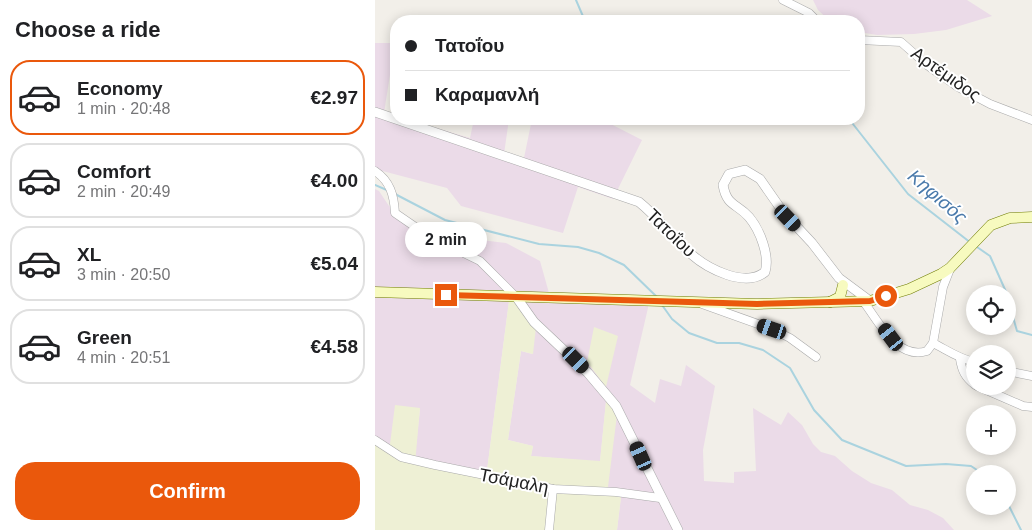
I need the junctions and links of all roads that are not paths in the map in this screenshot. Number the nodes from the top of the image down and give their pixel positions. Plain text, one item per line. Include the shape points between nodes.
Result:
1 (783, 0) edge
2 (811, 15) edge
3 (865, 40) edge
4 (375, 112) edge
5 (390, 117) edge
6 (1032, 120) edge
7 (413, 125) edge
8 (375, 171) edge
9 (1032, 217) edge
10 (951, 268) junction
11 (836, 273) junction
12 (843, 285) junction
13 (375, 292) edge
14 (517, 298) junction
15 (864, 301) junction
16 (829, 302) junction
17 (698, 303) junction
18 (933, 343) junction
19 (816, 357) dead end
20 (960, 359) junction
21 (966, 360) edge
22 (1016, 373) edge
23 (1032, 376) edge
24 (966, 378) edge
25 (998, 395) edge
26 (1032, 407) edge
27 (375, 440) edge
28 (553, 489) junction
29 (660, 498) junction
30 (549, 530) edge
31 (678, 530) edge

1 - 2 street
3 - 6 street, Αρτέμιδος via 901,42 958,87
4 - 5 street, Τατοΐου
7 - 11 street, Τατοΐου via 639,202 699,260 726,274 748,280 765,272 765,249 750,218 728,201 723,185 729,174 745,170 760,179 783,212
8 - 14 street via 386,178 394,199 395,213 427,235 480,261
9 - 10 main road via 1003,220 981,234
10 - 15 main road via 909,289
10 - 18 street via 943,287
11 - 12 street, Τατοΐου
11 - 15 street, Τατοΐου
12 - 15 street, Τατοΐου
12 - 16 main road via 840,297
13 - 14 main road
14 - 17 main road
14 - 29 street via 534,322 588,373 616,406
15 - 16 main road
15 - 18 street via 897,345 905,350 921,353
16 - 17 main road
17 - 19 street via 772,329
18 - 20 street
20 - 21 street
20 - 24 street
22 - 23 street
25 - 26 street
27 - 28 street, Τσάμαλη via 408,459
28 - 29 street, Τσάμαλη
28 - 30 street
29 - 31 street

